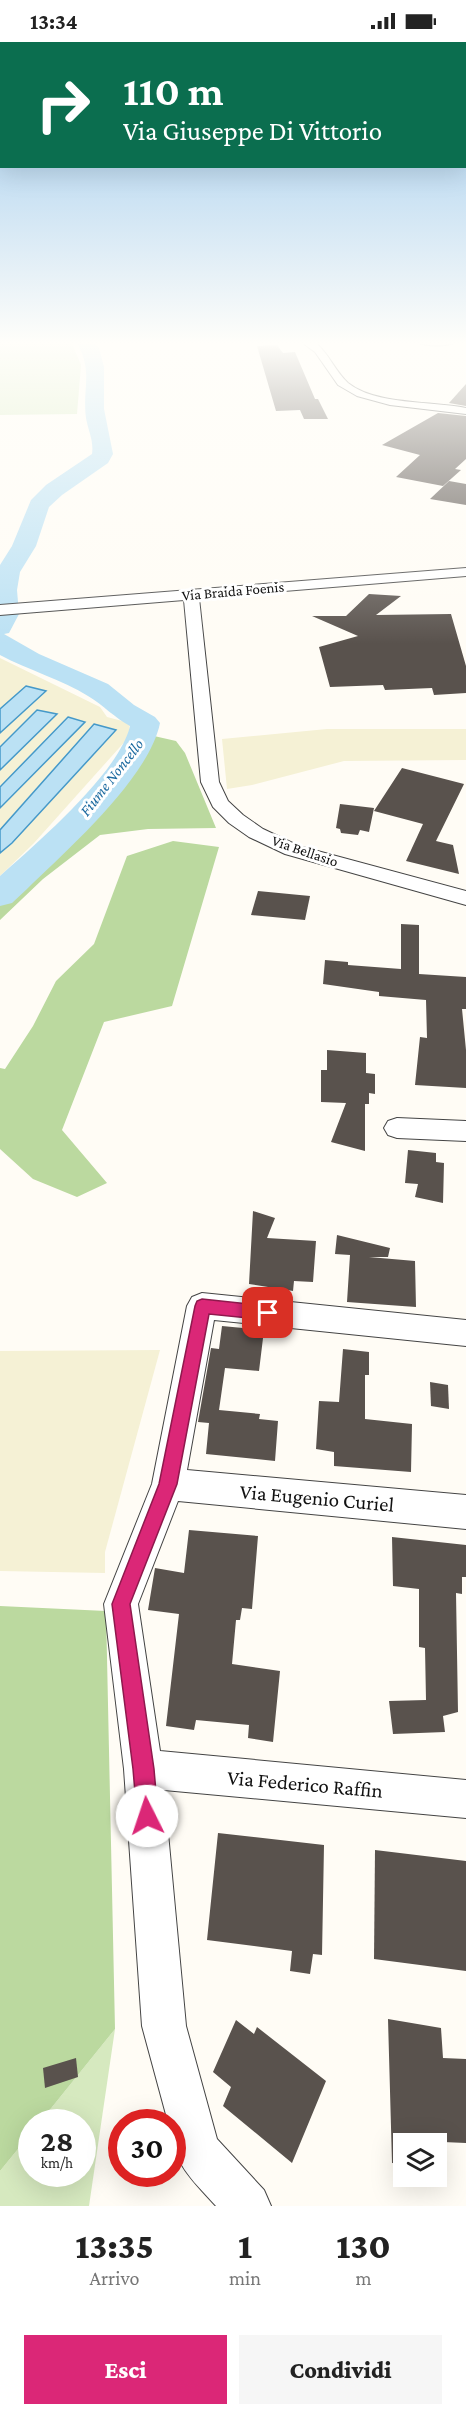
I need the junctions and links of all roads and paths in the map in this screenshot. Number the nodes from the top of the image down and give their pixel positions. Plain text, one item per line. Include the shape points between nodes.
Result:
1 (466, 572) edge
2 (192, 595) junction
3 (0, 610) edge
4 (466, 898) edge
5 (397, 1128) dead end
6 (466, 1131) edge
7 (466, 1333) edge
8 (168, 1484) junction
9 (466, 1512) edge
10 (143, 1769) junction
11 (466, 1798) edge
12 (248, 2206) edge

1 - 2 street, Via Braida Foenis
2 - 3 street, Via Braida Foenis
2 - 4 street, Via Bellasio via 210,782 220,803 256,833 292,850
5 - 6 street
7 - 8 street via 202,1306
8 - 9 street, Via Eugenio Curiel
8 - 10 street via 121,1604
10 - 11 street, Via Federico Raffin
10 - 12 street via 164,2026 198,2152

